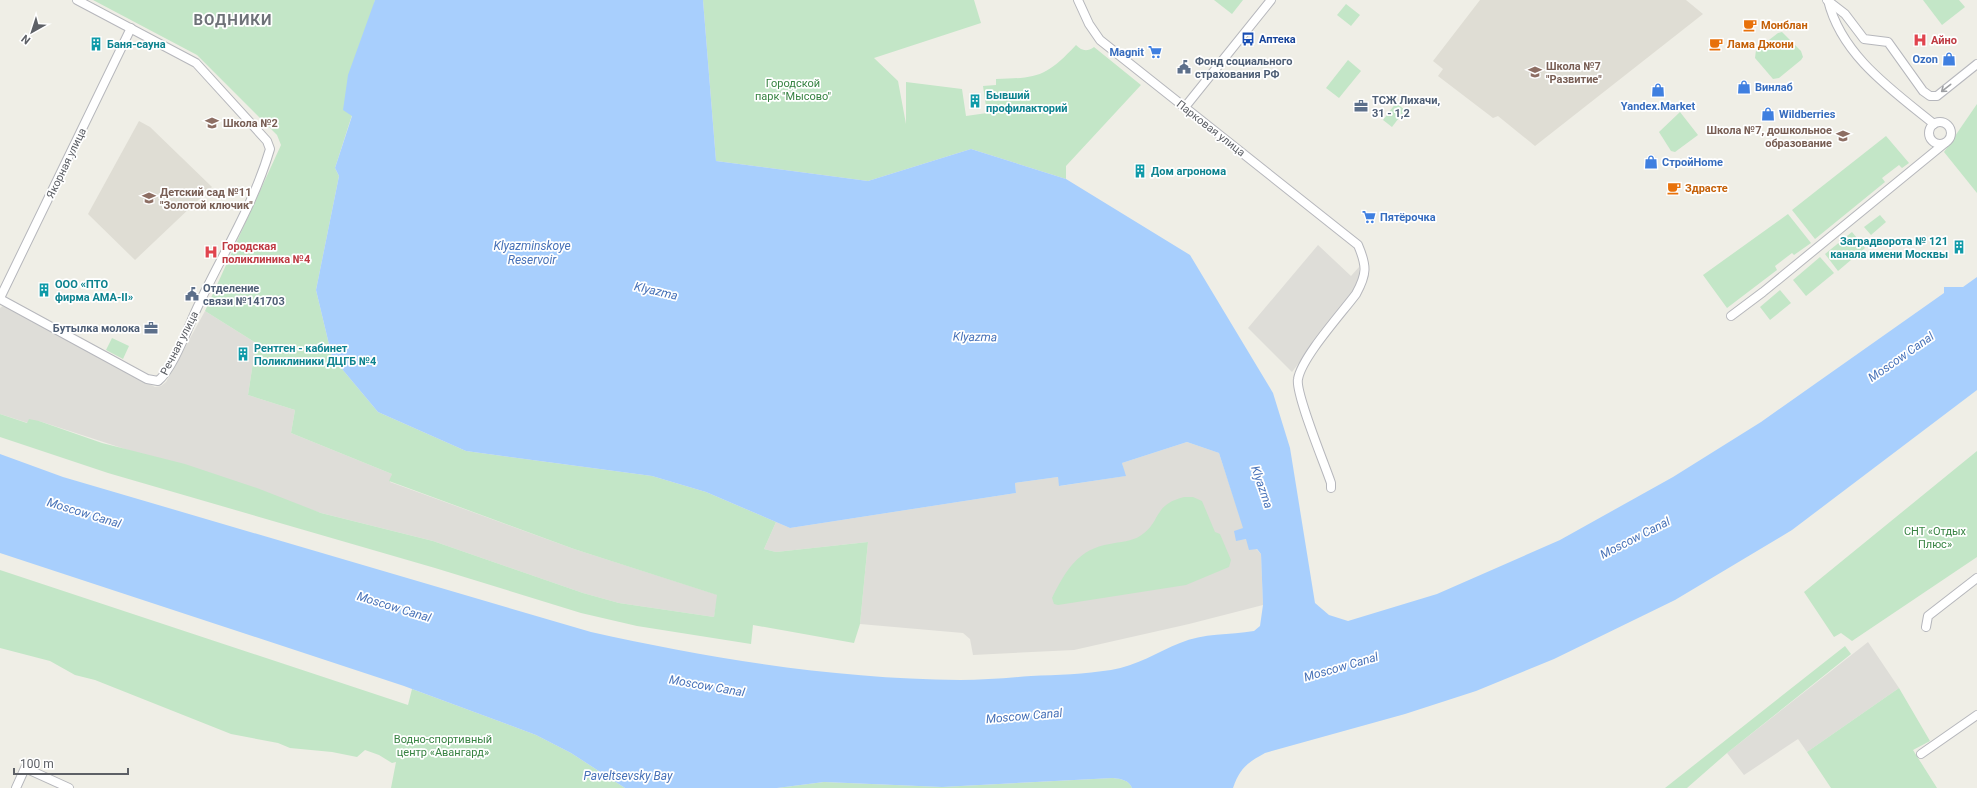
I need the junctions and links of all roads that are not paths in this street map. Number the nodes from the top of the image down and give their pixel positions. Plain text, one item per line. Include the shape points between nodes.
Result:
1 (77, 0) edge
2 (1078, 0) edge
3 (1270, 0) edge
4 (1828, 0) edge
5 (131, 28) junction
6 (1977, 64) edge
7 (1185, 107) junction
8 (1934, 124) junction
9 (1945, 143) junction
10 (0, 298) edge
11 (1731, 316) dead end
12 (1331, 488) dead end
13 (1977, 578) edge
14 (1926, 627) dead end
15 (1977, 715) edge
16 (1921, 754) dead end
17 (16, 788) edge
18 (69, 788) edge

1 - 5 street, Речная улица
2 - 7 street, Парковая улица via 1100,40
3 - 7 street
6 -> 4 street via 1937,96 1930,96 1923,91 1888,42 1864,39 1849,19
4 - 8 street via 1833,19 1859,58 1874,74
5 - 10 street, Якорная улица
5 - 10 street, Речная улица via 190,59 201,68 267,141 270,150 249,203 187,332 162,378 153,382
7 - 12 street, Парковая улица via 1358,245 1366,268 1363,282 1302,365 1298,380 1300,396
8 - 9 street via 1930,130 1930,137 1935,142
8 - 9 street via 1943,123 1950,129 1950,139
9 - 11 street
13 - 14 street via 1928,616
15 - 16 street
17 - 18 street via 25,768

